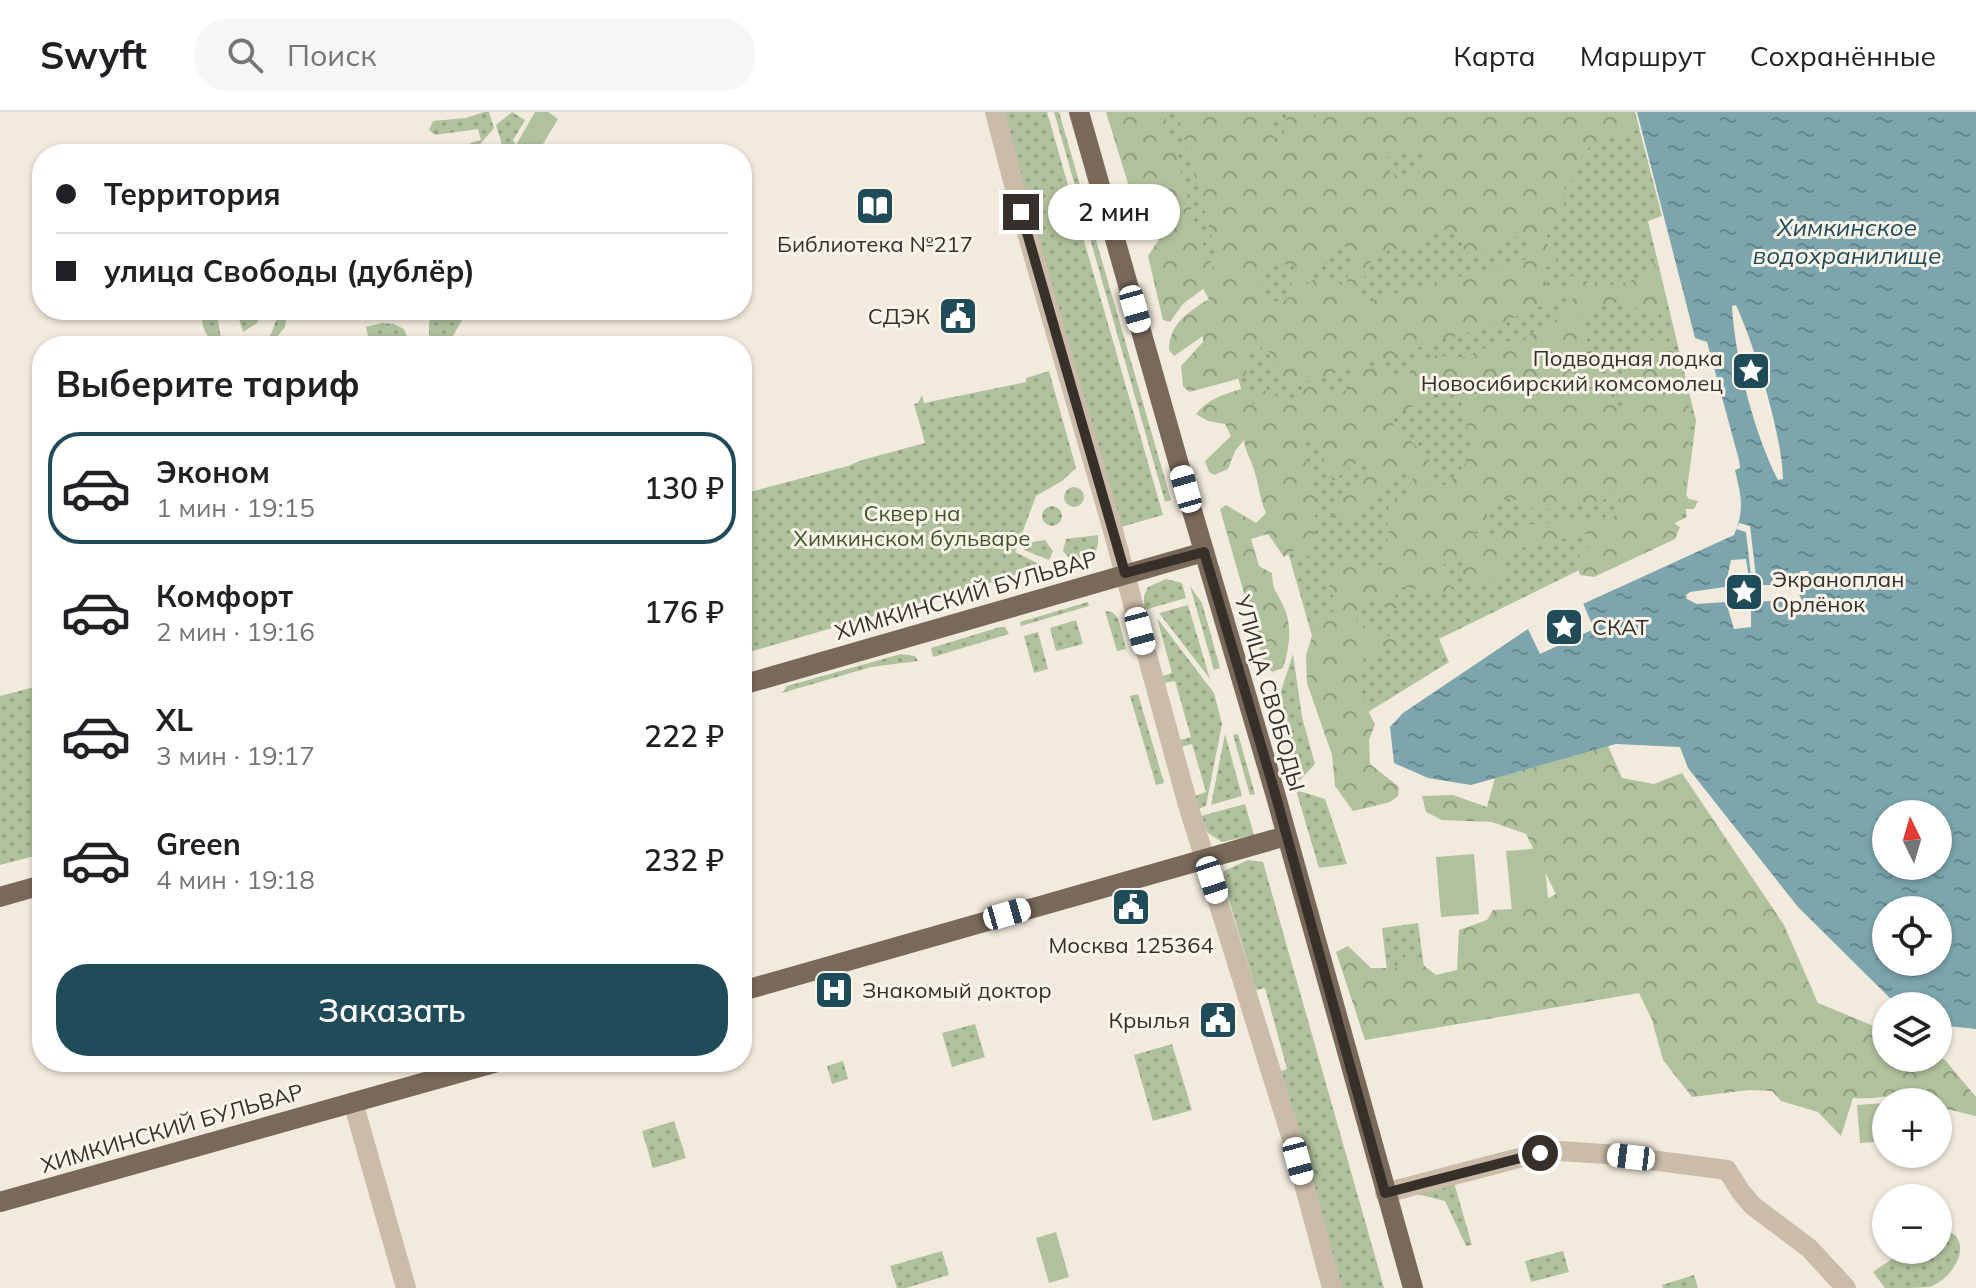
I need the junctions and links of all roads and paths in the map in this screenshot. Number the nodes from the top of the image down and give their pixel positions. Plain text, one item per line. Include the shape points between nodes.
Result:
1 (995, 112) edge
2 (1079, 112) edge
3 (1204, 552) junction
4 (1125, 573) junction
5 (752, 682) edge
6 (1286, 836) junction
7 (1205, 859) junction
8 (32, 888) edge
9 (0, 897) edge
10 (752, 988) edge
11 (461, 1072) edge
12 (353, 1102) junction
13 (1385, 1193) junction
14 (0, 1202) edge
15 (406, 1288) edge
16 (1332, 1288) edge
17 (1413, 1288) edge
18 (1846, 1288) edge

1 - 4 street
2 - 3 main road, УЛИЦА СВОБОДЫ
3 - 4 main road, ХИМКИНСКИЙ БУЛЬВАР
3 - 6 main road, УЛИЦА СВОБОДЫ
4 - 5 main road, ХИМКИНСКИЙ БУЛЬВАР
4 - 7 street
6 - 7 main road
6 - 13 main road, УЛИЦА СВОБОДЫ
7 - 10 main road
7 - 16 street
8 - 9 main road
11 - 12 main road, ХИМКИНСКИЙ БУЛЬВАР
12 - 14 main road, ХИМКИНСКИЙ БУЛЬВАР
12 - 15 street
13 - 17 main road, УЛИЦА СВОБОДЫ
13 - 18 street via 1560,1151 1727,1170 1753,1206 1809,1248

